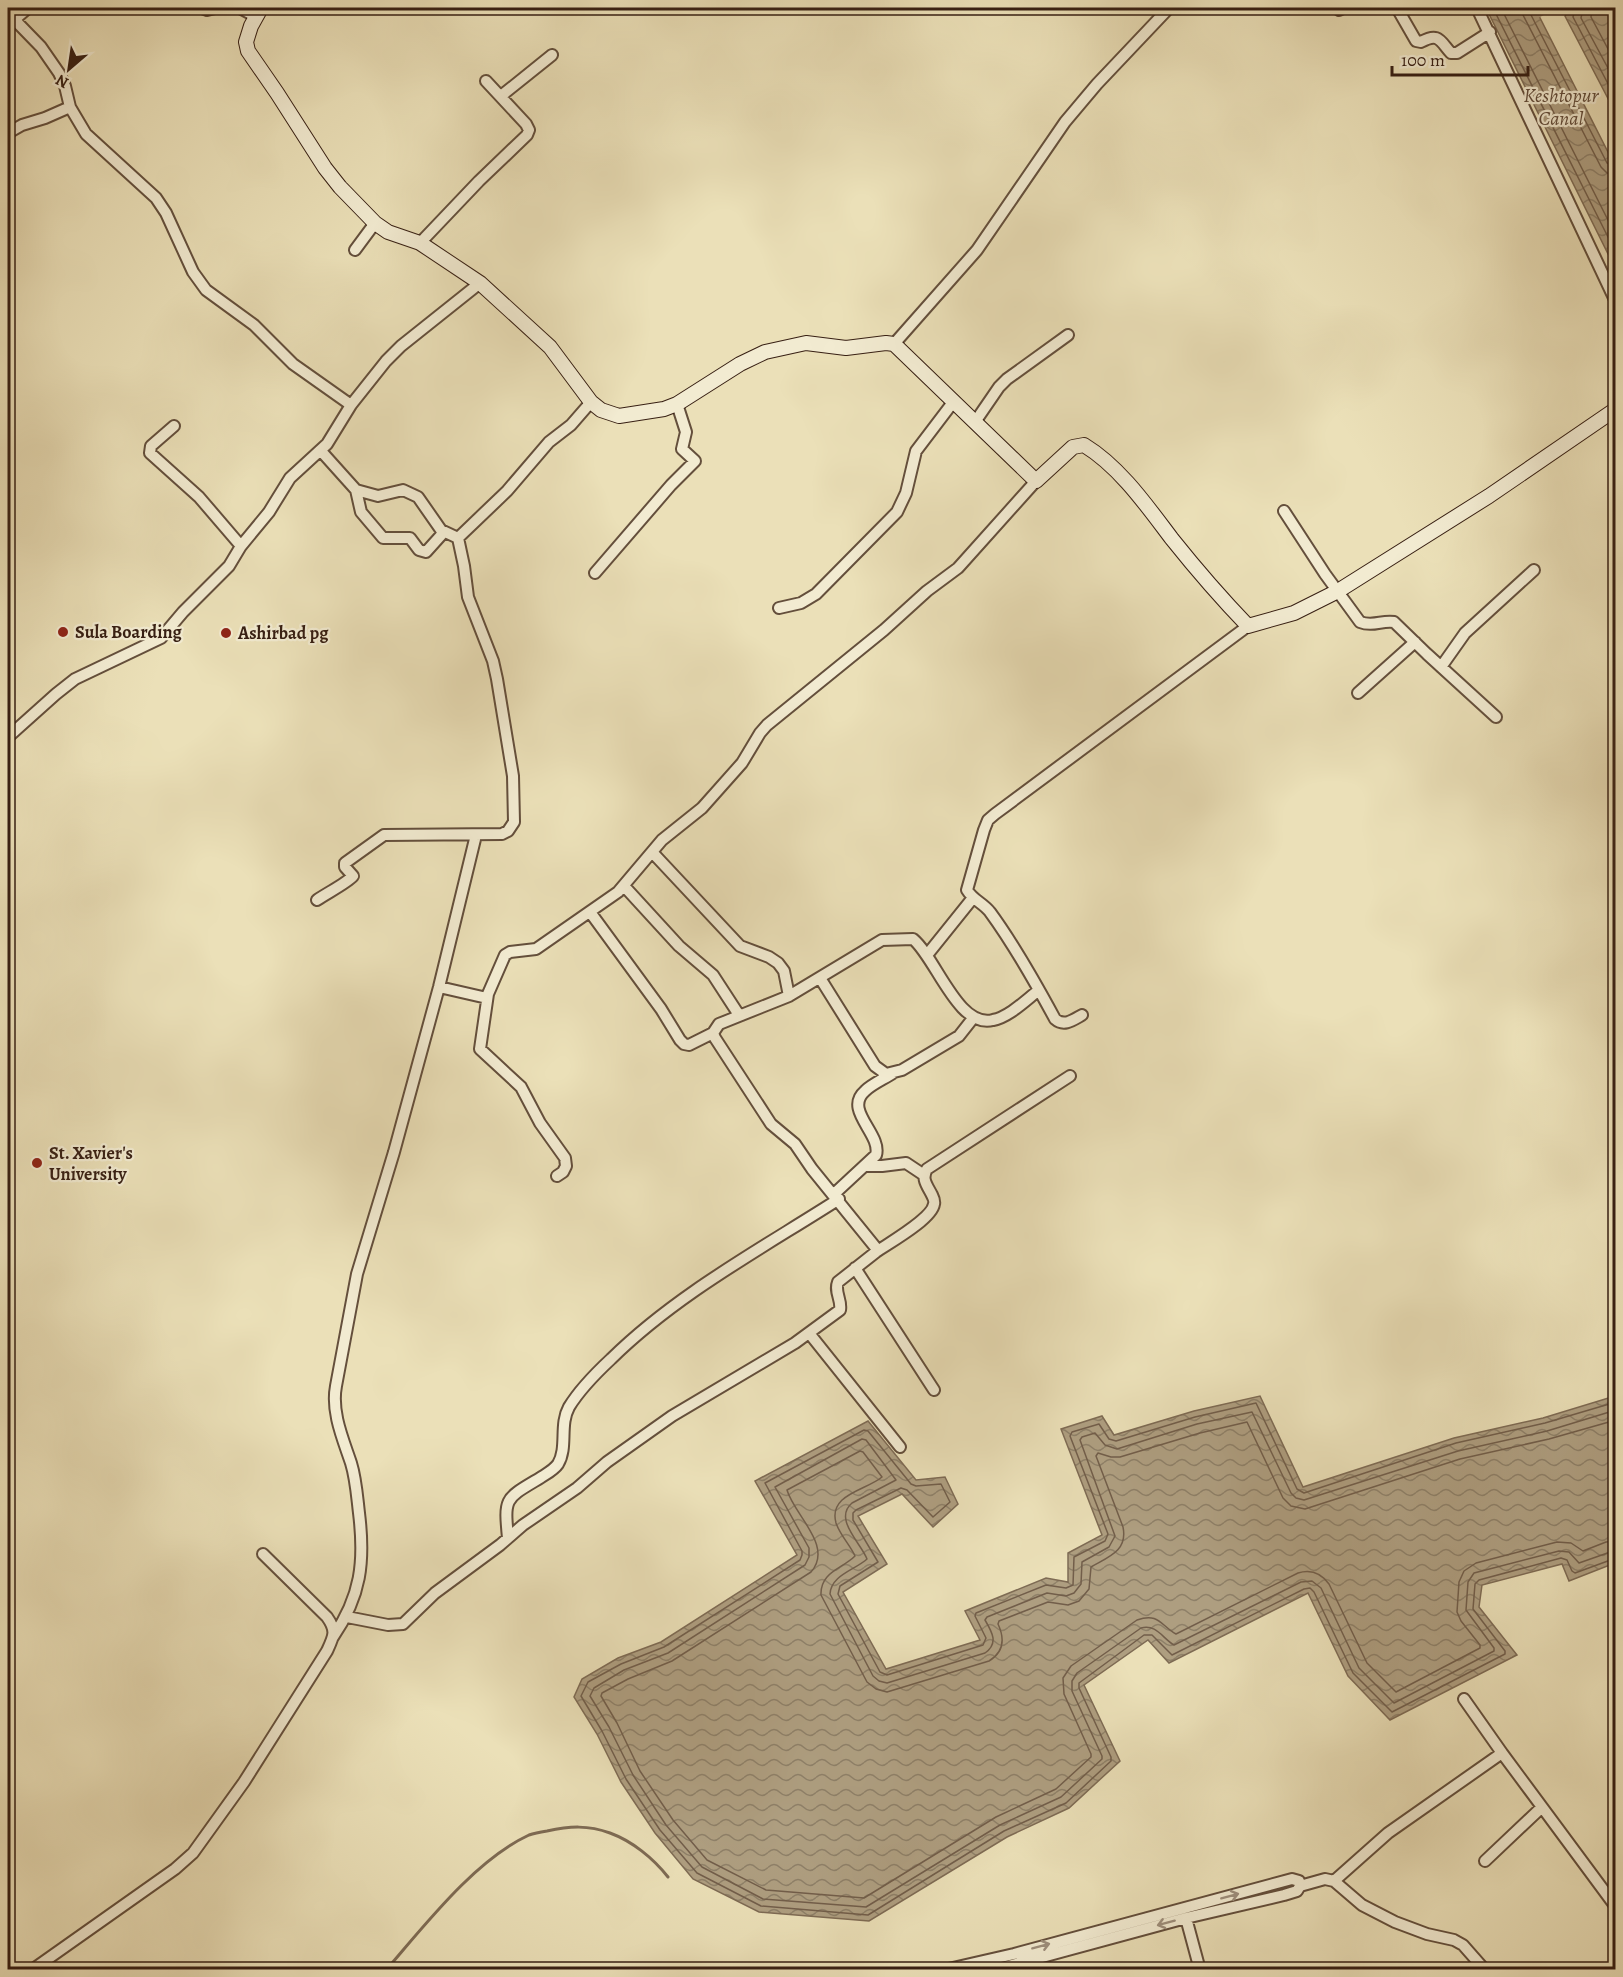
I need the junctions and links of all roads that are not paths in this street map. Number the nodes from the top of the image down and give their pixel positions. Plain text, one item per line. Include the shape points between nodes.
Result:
1 (28, 8) edge
2 (202, 8) edge
3 (215, 8) edge
4 (240, 8) edge
5 (1169, 8) edge
6 (1396, 8) edge
7 (1477, 8) edge
8 (258, 12) edge
9 (11, 16) edge
10 (1490, 32) junction
11 (552, 55) dead end
12 (486, 81) dead end
13 (501, 96) junction
14 (70, 107) junction
15 (8, 133) edge
16 (375, 223) junction
17 (420, 243) junction
18 (355, 249) dead end
19 (480, 283) junction
20 (1616, 302) edge
21 (1068, 335) dead end
22 (894, 344) junction
23 (954, 401) junction
24 (591, 402) junction
25 (677, 404) junction
26 (351, 405) junction
27 (1616, 409) edge
28 (975, 422) junction
29 (174, 426) dead end
30 (321, 451) junction
31 (1036, 481) junction
32 (356, 490) junction
33 (1284, 511) dead end
34 (444, 532) junction
35 (458, 538) junction
36 (241, 546) junction
37 (1534, 570) dead end
38 (596, 573) dead end
39 (1338, 591) junction
40 (779, 608) dead end
41 (1248, 626) junction
42 (1415, 642) junction
43 (1441, 667) junction
44 (1358, 693) dead end
45 (1496, 717) dead end
46 (8, 737) edge
47 (476, 835) junction
48 (652, 852) junction
49 (624, 886) junction
50 (972, 899) junction
51 (318, 900) dead end
52 (590, 912) junction
53 (927, 955) junction
54 (820, 978) junction
55 (438, 987) junction
56 (1039, 990) junction
57 (789, 996) junction
58 (487, 998) junction
59 (739, 1015) junction
60 (1082, 1015) dead end
61 (974, 1017) junction
62 (712, 1033) junction
63 (893, 1073) junction
64 (1070, 1076) dead end
65 (866, 1166) junction
66 (924, 1175) junction
67 (557, 1176) dead end
68 (836, 1197) junction
69 (876, 1252) junction
70 (855, 1268) junction
71 (809, 1333) junction
72 (933, 1390) dead end
73 (900, 1447) dead end
74 (508, 1538) junction
75 (263, 1554) dead end
76 (347, 1617) junction
77 (333, 1637) junction
78 (1464, 1699) dead end
79 (1502, 1753) junction
80 (1541, 1808) junction
81 (1485, 1861) dead end
82 (1334, 1881) junction
83 (1300, 1886) junction
84 (1616, 1907) edge
85 (1186, 1918) junction
86 (32, 1970) edge
87 (944, 1970) edge
88 (994, 1970) edge
89 (1200, 1970) edge
90 (1485, 1970) edge

1 - 9 street
2 - 3 street
4 - 8 street
5 - 22 street via 1096,84 1065,122 977,250
6 - 10 street via 1416,41 1438,38 1454,54
7 - 10 street
8 - 16 street via 246,42 248,51 325,168
9 - 14 street via 59,73
10 - 20 street
11 - 13 street
12 - 13 street
13 - 17 street via 529,130
14 - 15 street
14 - 26 street via 92,140 156,198 206,290 254,325 293,364
16 - 17 street
16 - 18 street
17 - 19 street
19 - 24 street via 550,347
19 - 26 street via 401,346
21 - 28 street via 1007,379
22 - 23 street
22 - 25 street via 856,349 806,343 765,352
23 - 28 street
23 - 40 street via 916,451 897,512 816,594 801,603
24 - 25 street via 619,416
24 - 35 street
25 - 38 street via 686,432 682,449 695,461
26 - 30 street
27 - 39 street via 1489,496
28 - 31 street
29 - 36 street via 151,446 150,453 192,490
30 - 32 street
30 - 36 street via 290,478
31 - 41 street via 1073,447 1084,445 1093,450 1140,498
31 - 48 street via 958,568 767,725 742,763 702,808
32 - 34 street via 378,496 403,490 418,497
32 - 34 street via 361,512 383,538 410,538 419,550 426,552
33 - 39 street
34 - 35 street
35 - 47 street via 468,597 497,679 513,776 512,826 502,834
36 - 46 street via 223,573 161,638 75,679
37 - 43 street via 1465,633
39 - 41 street via 1294,613
39 - 42 street via 1360,622 1394,622
41 - 50 street via 988,820 967,884
42 - 43 street
42 - 44 street
43 - 45 street
47 - 51 street via 384,835 345,863 353,878
47 - 55 street
48 - 49 street
48 - 57 street via 740,946 778,963
49 - 52 street
49 - 59 street via 679,946 713,975
50 - 53 street
50 - 56 street via 988,910
52 - 58 street via 536,949 507,953
52 - 62 street via 684,1044
53 - 54 street via 913,939 882,940
53 - 61 street via 956,1002
54 - 57 street
54 - 63 street via 875,1066 886,1074
55 - 58 street
55 - 76 street via 357,1274 334,1395 357,1490 362,1554 357,1588
56 - 60 street via 1059,1023
56 - 61 street via 994,1020
57 - 59 street
58 - 67 street via 480,1049 521,1087 565,1158 566,1166
59 - 62 street via 719,1024
61 - 63 street via 959,1036
62 - 68 street via 771,1125 795,1144
63 - 65 street via 866,1090 860,1101 859,1112 877,1144 876,1155
64 - 66 street via 934,1164
65 - 66 street via 906,1163
65 - 68 street
66 - 69 street via 933,1198 931,1212
68 - 69 street via 874,1243
68 - 74 street via 682,1300 595,1374 564,1417 563,1448 557,1465 509,1498 505,1508
69 - 70 street
70 - 71 street via 836,1287 840,1310
70 - 72 street
71 - 73 street
71 - 74 street via 672,1416
74 - 76 street via 435,1593 402,1624
75 - 77 street via 327,1617 333,1626
76 - 77 street
77 - 86 street via 318,1668 193,1853
78 - 79 street
79 - 80 street
79 - 82 street via 1388,1833
80 - 81 street
80 - 84 street
82 - 83 street via 1325,1879
82 - 90 street via 1362,1905 1395,1922 1454,1940
83 - 85 street via 1298,1891 1284,1895
87 -> 83 street via 1292,1879 1299,1881
85 -> 88 street
85 - 89 street

